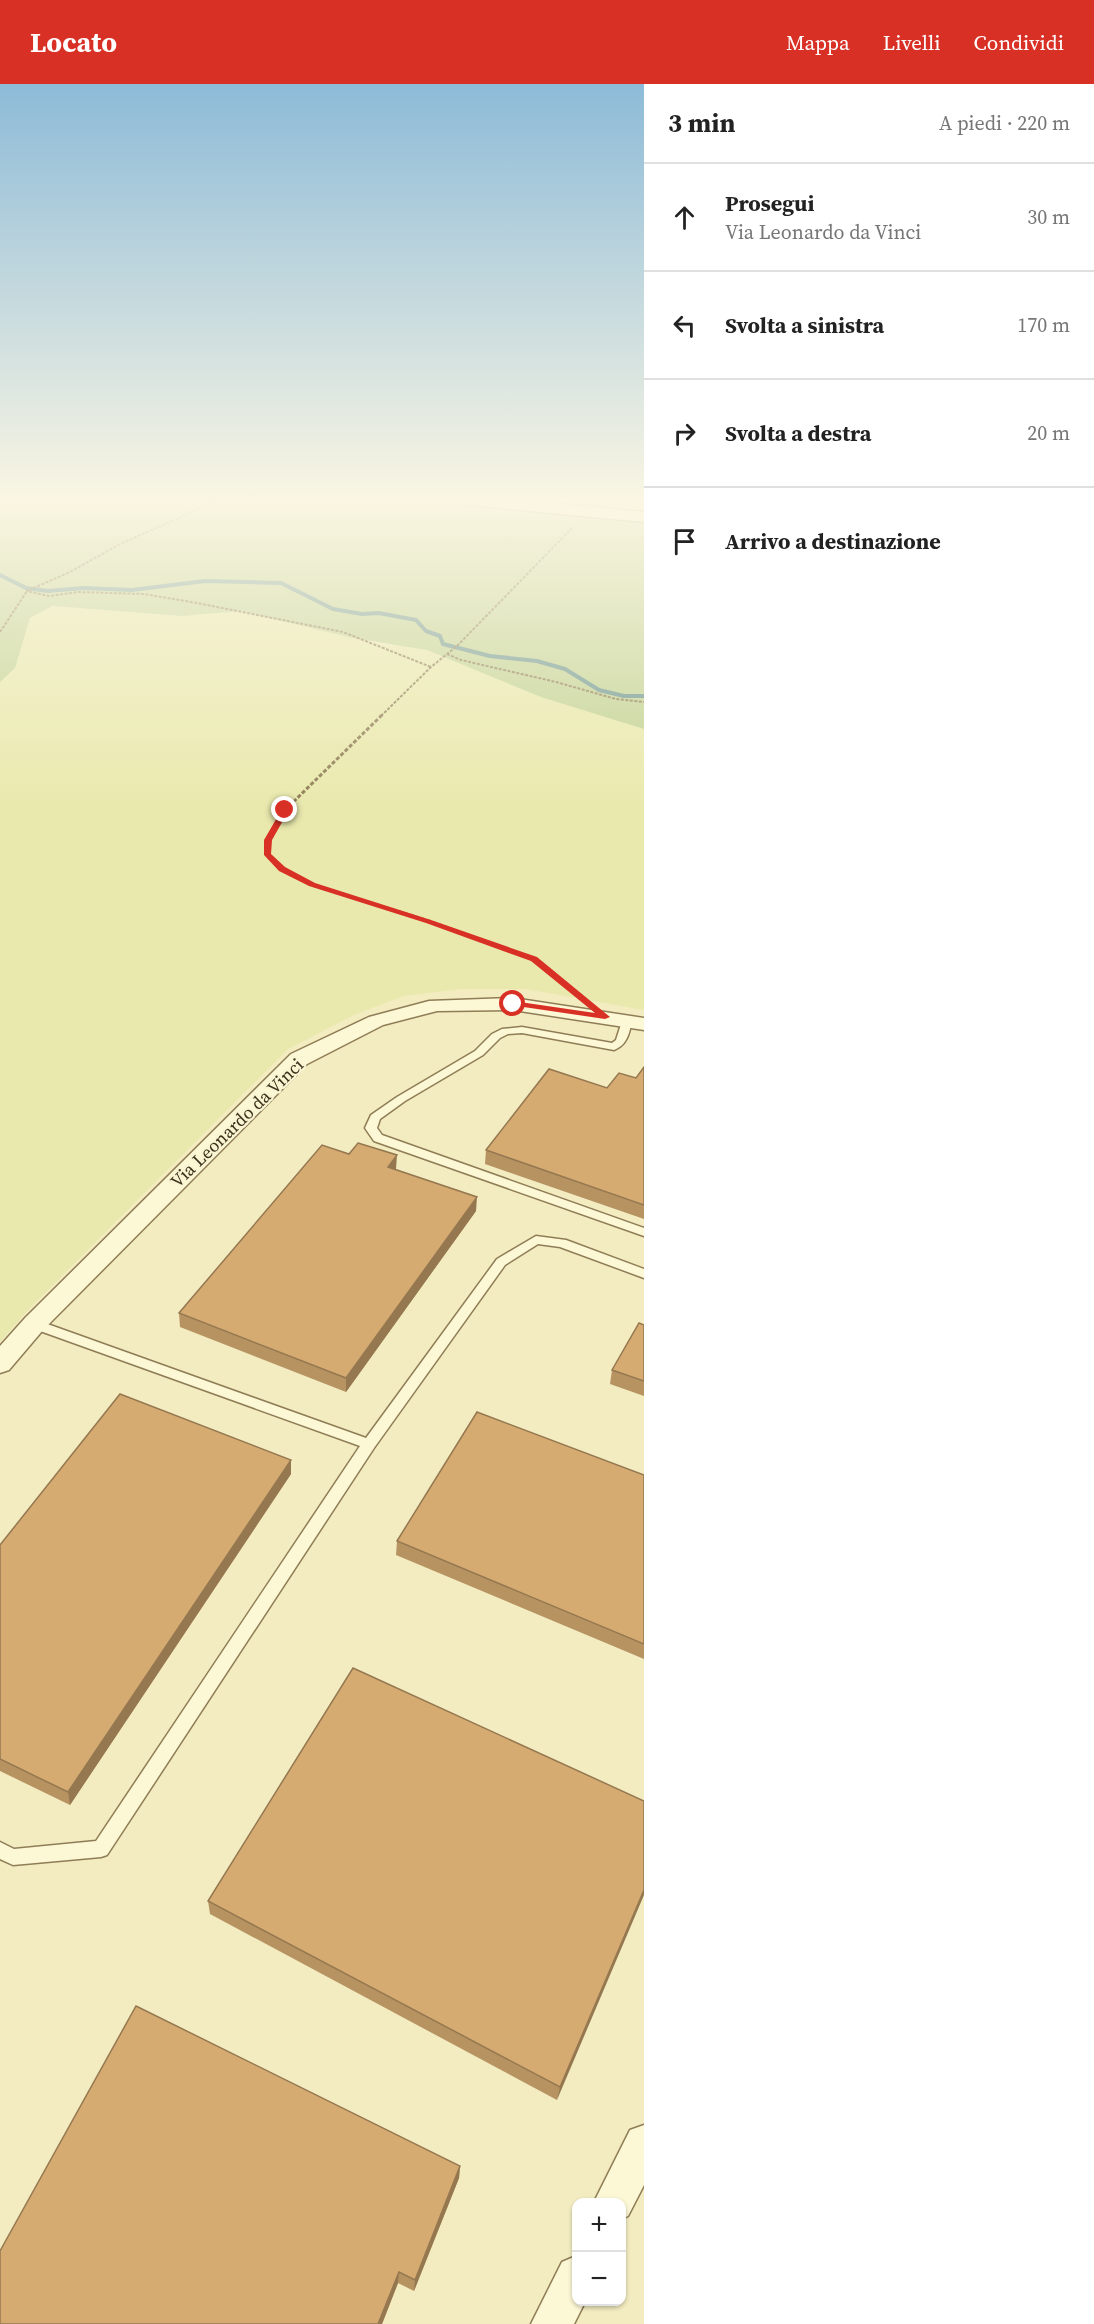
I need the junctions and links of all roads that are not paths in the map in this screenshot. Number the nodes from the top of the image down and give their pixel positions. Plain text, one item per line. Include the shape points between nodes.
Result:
1 (626, 1020) edge
2 (644, 1232) edge
3 (644, 1275) edge
4 (34, 1324) junction
5 (0, 1363) edge
6 (369, 1444) junction
7 (0, 1850) edge
8 (644, 2144) edge
9 (616, 2198) edge
10 (572, 2284) edge
11 (552, 2324) edge

1 - 2 lane via 621,1041 614,1047 522,1030 506,1031 479,1053 375,1117 371,1128 378,1138
1 - 4 street, Via Leonardo da Vinci via 513,1004 436,1005 376,1021 299,1059
3 - 6 lane via 562,1243 536,1240 501,1262
4 - 5 street, Via Leonardo da Vinci
4 - 6 lane
6 - 7 lane via 101,1849 13,1857
8 - 9 street
10 - 11 street

